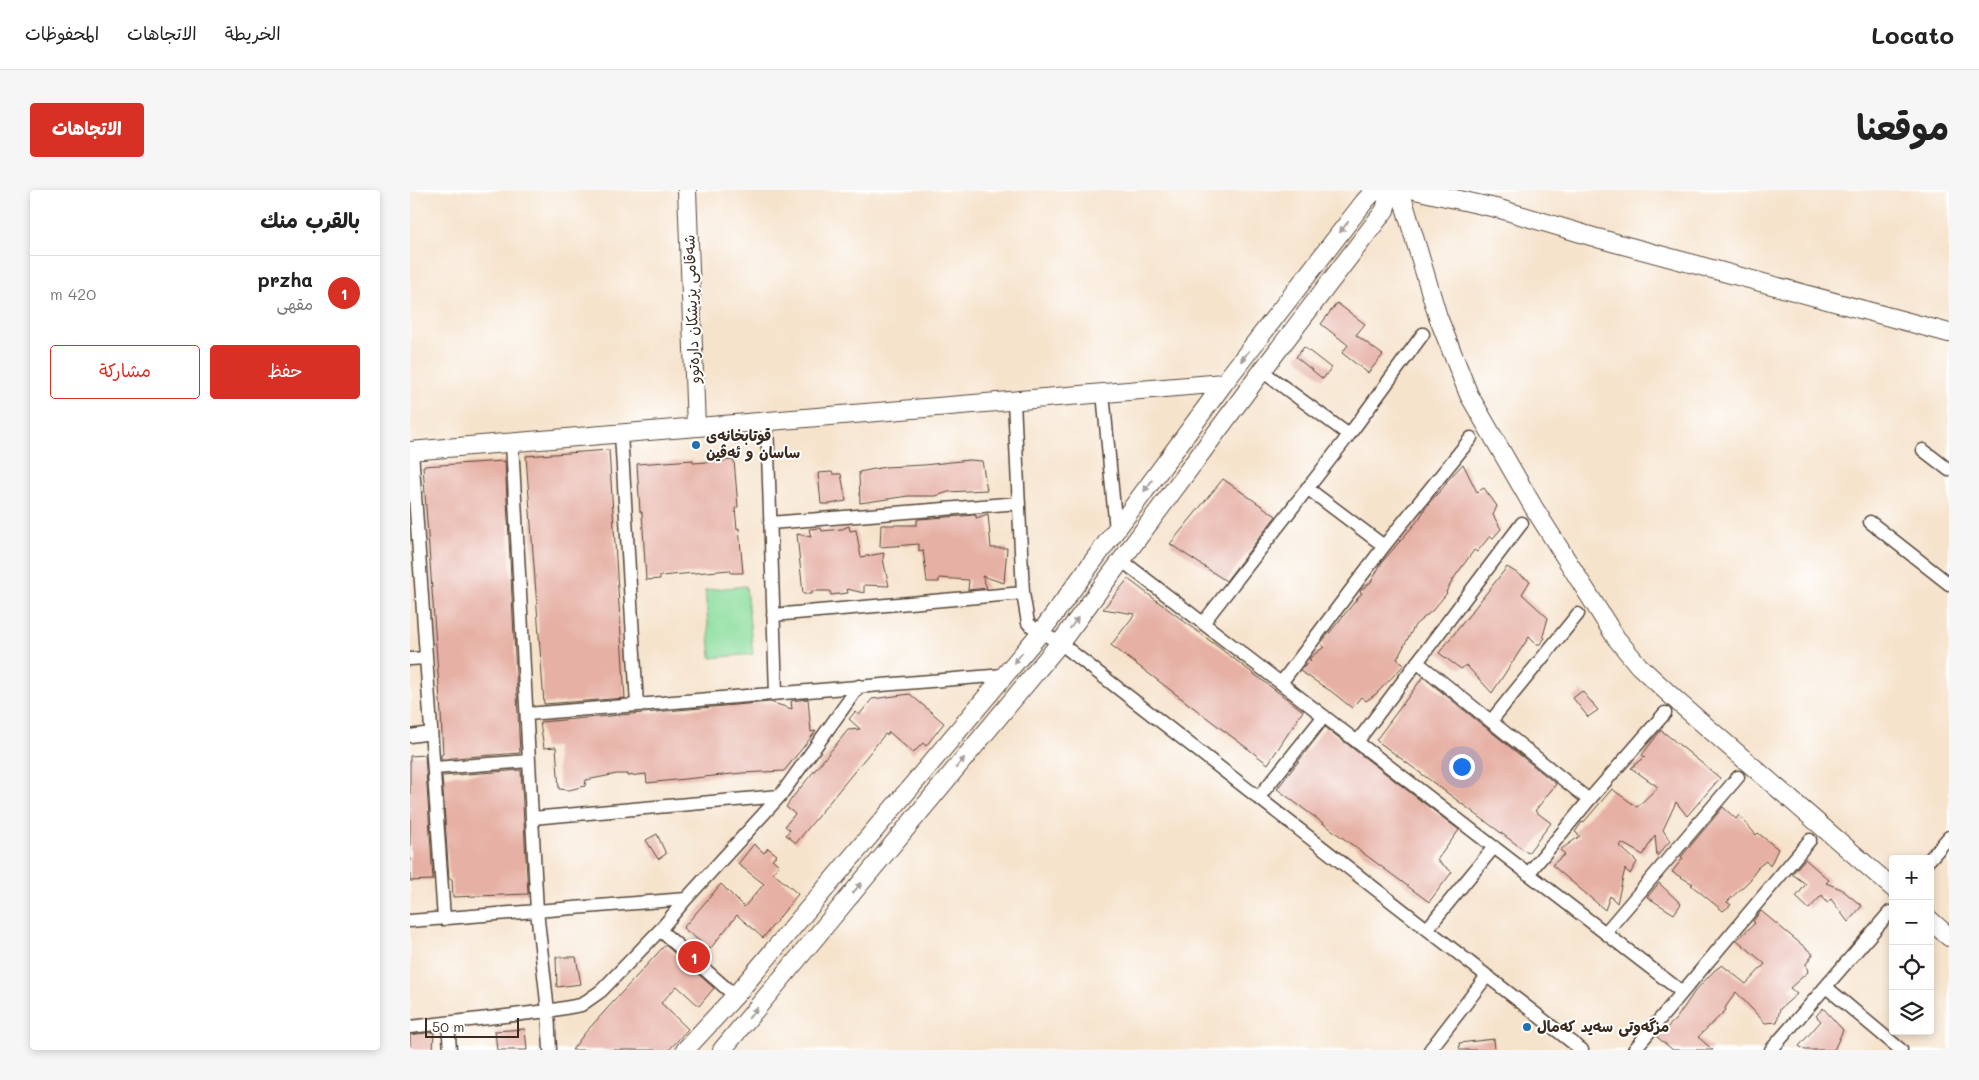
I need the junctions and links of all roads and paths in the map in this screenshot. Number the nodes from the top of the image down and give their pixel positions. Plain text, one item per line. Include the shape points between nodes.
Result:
1 (687, 190) edge
2 (1375, 190) edge
3 (1390, 190) edge
4 (1400, 190) edge
5 (1415, 190) edge
6 (1949, 333) edge
7 (1423, 334) dead end
8 (1262, 371) junction
9 (1224, 383) junction
10 (1103, 393) junction
11 (1014, 401) junction
12 (767, 421) junction
13 (696, 427) junction
14 (621, 434) junction
15 (1349, 435) junction
16 (1471, 438) dead end
17 (512, 443) junction
18 (1923, 450) dead end
19 (411, 451) edge
20 (1949, 470) edge
21 (1307, 488) junction
22 (1019, 503) junction
23 (1870, 522) dead end
24 (770, 523) junction
25 (1522, 523) dead end
26 (1116, 530) junction
27 (1384, 546) junction
28 (1121, 560) junction
29 (415, 562) edge
30 (1949, 584) edge
31 (1023, 592) junction
32 (1578, 614) dead end
33 (773, 615) junction
34 (1203, 623) junction
35 (1040, 632) junction
36 (1060, 643) junction
37 (426, 658) junction
38 (410, 659) edge
39 (1417, 662) junction
40 (1004, 675) junction
41 (1281, 683) junction
42 (859, 686) junction
43 (776, 693) junction
44 (637, 705) junction
45 (1665, 713) dead end
46 (527, 714) junction
47 (1324, 716) junction
48 (1491, 721) junction
49 (432, 733) junction
50 (410, 736) edge
51 (1358, 742) junction
52 (529, 761) junction
53 (434, 768) junction
54 (1738, 777) dead end
55 (780, 796) junction
56 (1258, 798) junction
57 (1589, 800) junction
58 (532, 818) junction
59 (1949, 837) edge
60 (1810, 840) dead end
61 (1494, 848) junction
62 (1933, 855) edge
63 (1528, 874) junction
64 (1889, 885) edge
65 (686, 899) junction
66 (538, 911) junction
67 (1889, 913) edge
68 (444, 918) junction
69 (410, 921) edge
70 (1934, 923) edge
71 (1427, 929) junction
72 (660, 930) junction
73 (1606, 933) junction
74 (1949, 936) edge
75 (1487, 976) junction
76 (1826, 987) junction
77 (1682, 992) junction
78 (735, 996) junction
79 (548, 1011) junction
80 (448, 1023) junction
81 (410, 1027) edge
82 (725, 1049) edge
83 (450, 1050) edge
84 (550, 1050) edge
85 (685, 1050) edge
86 (1430, 1050) edge
87 (1582, 1050) edge
88 (1634, 1050) edge
89 (1771, 1050) edge
90 (1901, 1050) edge

1 - 13 street, شەقامی پزیشکان دارەتوو
2 -> 9 street
3 - 8 street via 1385,210
4 - 64 street via 1438,317 1470,395 1534,508 1616,638 1639,666 1678,702
5 - 6 street via 1500,210
7 - 15 street
8 - 15 street
8 - 28 street
9 - 10 street
9 -> 26 street
10 - 11 street
10 - 26 street
11 - 12 street
11 - 22 street
12 - 13 street
12 - 24 street
13 - 14 street
14 - 17 street
14 - 44 street
15 - 21 street
16 - 27 street
17 - 19 street
17 - 46 street
18 - 20 street
19 - 29 street
21 - 27 street
21 - 34 street
22 - 24 street
22 - 31 street
23 - 30 street
24 - 33 street
25 - 39 street
26 - 35 street
27 - 41 street
28 - 34 street
36 -> 28 street
29 - 37 street
31 - 33 street
31 - 35 street via 1026,620
32 - 48 street
33 - 43 street
34 - 41 street
35 - 36 street
35 -> 40 street
36 - 56 street
82 -> 36 street
37 - 38 street
37 - 49 street
39 - 48 street
39 - 51 street
40 - 42 street
40 - 78 street
41 - 47 street
42 - 43 street
42 - 55 street
43 - 44 street
44 - 46 street
45 - 57 street
46 - 52 street
47 - 51 street
47 - 56 street
48 - 57 street
49 - 50 street
49 - 53 street
51 - 61 street
52 - 53 street
52 - 58 street
53 - 68 street
54 - 73 street
55 - 58 street
55 - 65 street
56 - 71 street
57 - 63 street
58 - 66 street
59 - 62 street
60 - 77 street
61 - 63 street
61 - 71 street
63 - 73 street
65 - 66 street
65 - 72 street
66 - 68 street
66 - 79 street
67 - 76 street
68 - 69 street
70 - 74 street
71 - 75 street
72 - 78 street
72 - 79 street via 601,991 581,1005
73 - 77 street
75 - 86 street
75 - 87 street
76 - 89 street
76 - 90 street
77 - 88 street
78 - 85 street
79 - 80 street
79 - 84 street
80 - 81 street
80 - 83 street

